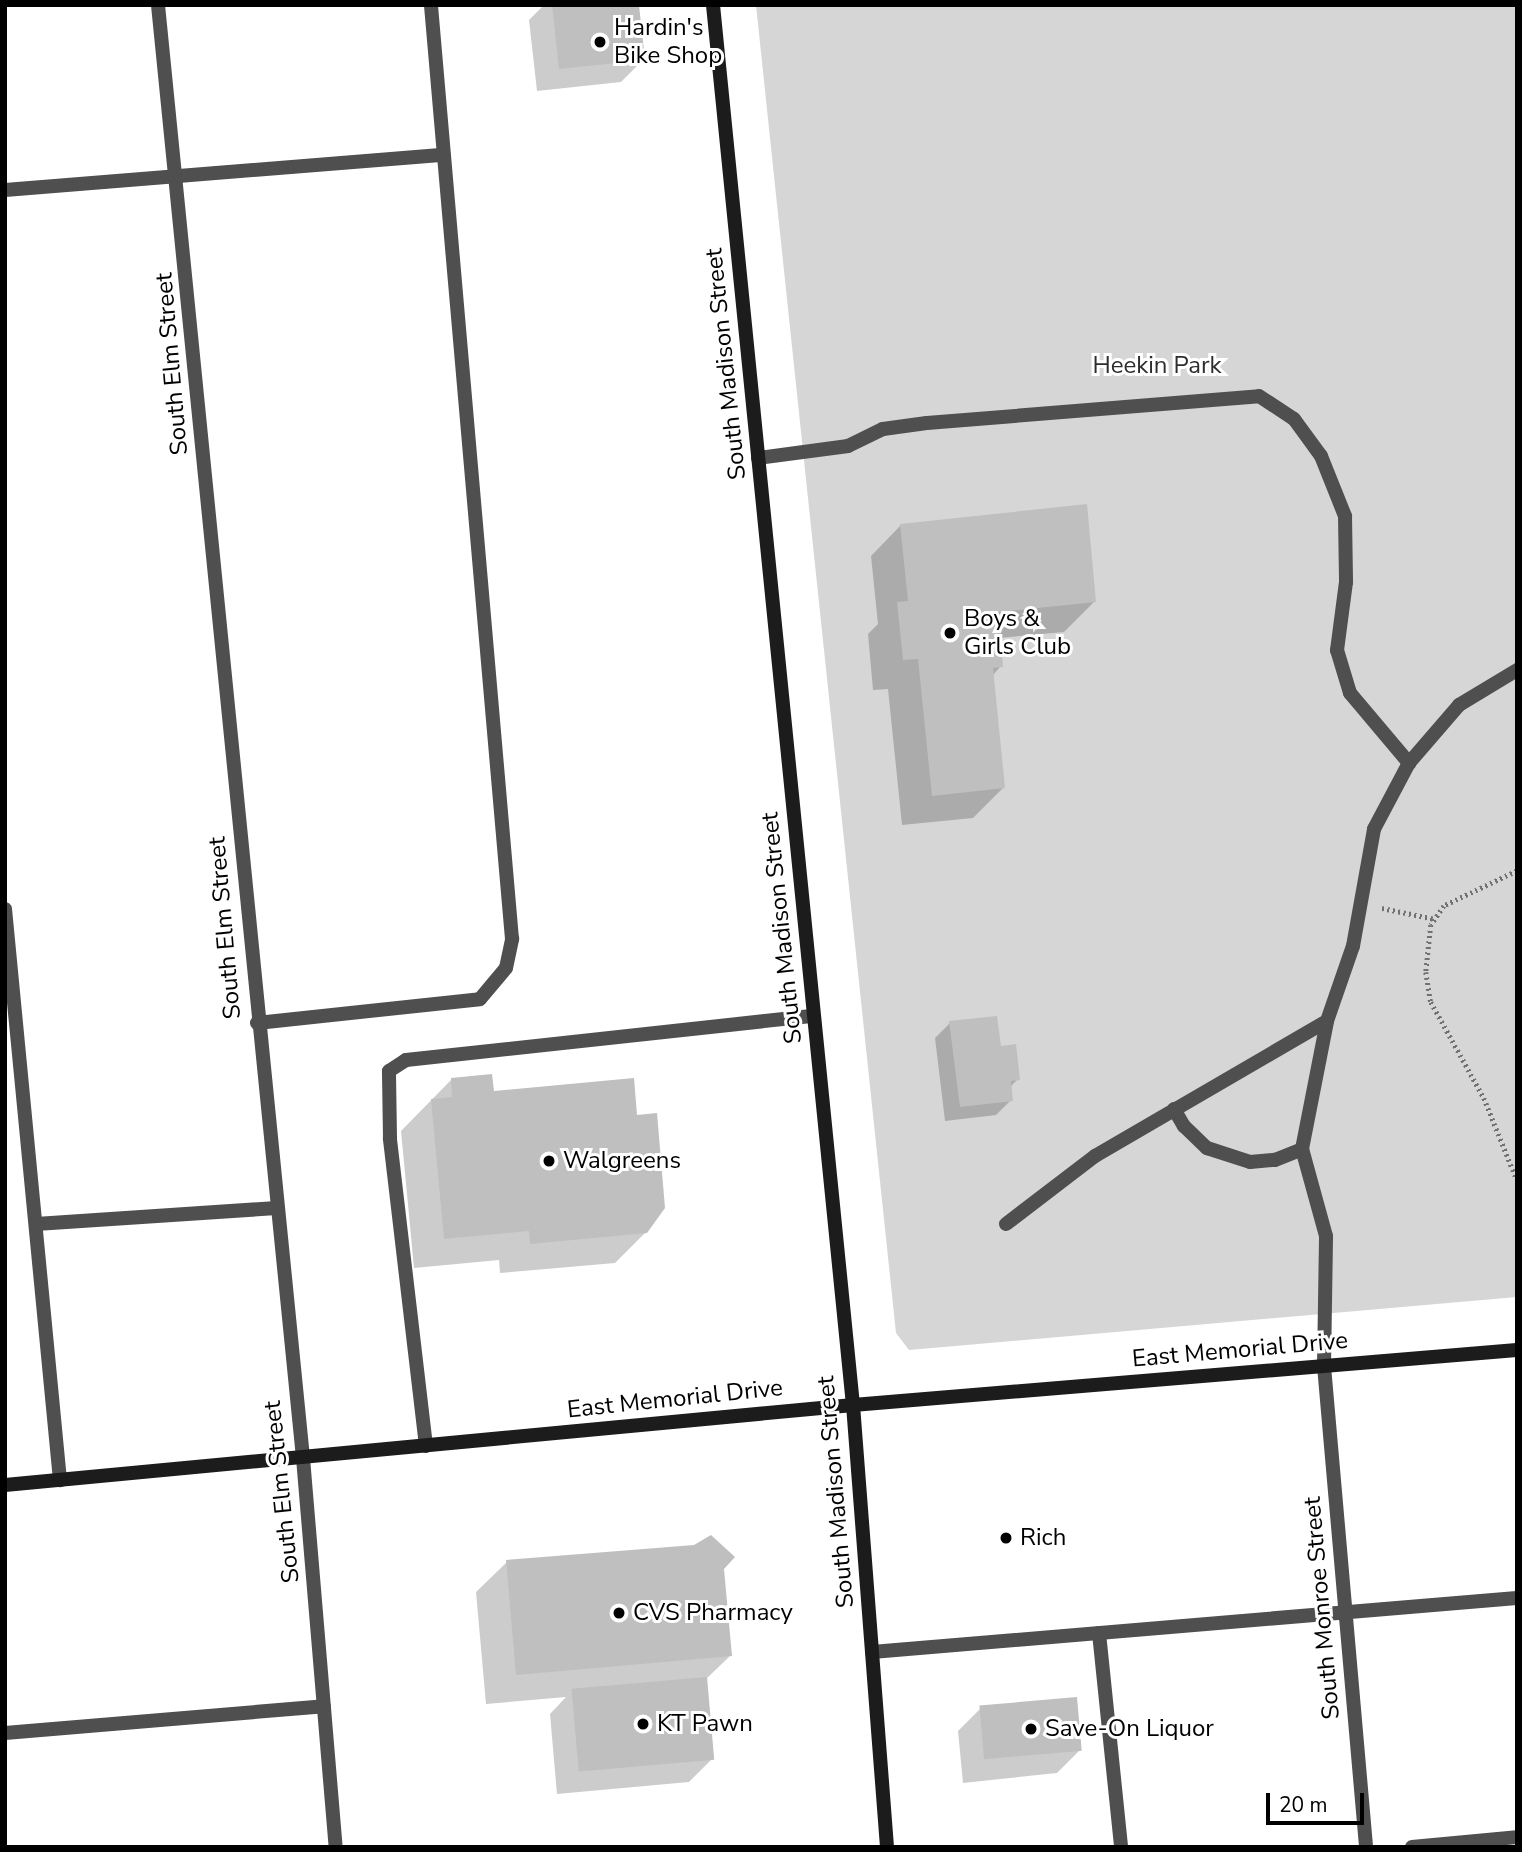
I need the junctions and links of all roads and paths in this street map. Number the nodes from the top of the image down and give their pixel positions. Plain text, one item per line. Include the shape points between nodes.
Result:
1 (158, 5) edge
2 (431, 5) edge
3 (713, 5) edge
4 (444, 155) junction
5 (176, 174) junction
6 (5, 190) edge
7 (758, 458) junction
8 (1517, 670) edge
9 (1409, 763) junction
10 (1517, 872) edge
11 (1360, 904) junction
12 (5, 909) edge
13 (1435, 919) junction
14 (814, 1016) junction
15 (1327, 1021) junction
16 (257, 1023) junction
17 (1174, 1109) junction
18 (1302, 1149) junction
19 (1517, 1180) edge
20 (276, 1208) junction
21 (36, 1224) junction
22 (1006, 1224) dead end
23 (1517, 1350) edge
24 (1324, 1366) junction
25 (853, 1405) junction
26 (426, 1446) junction
27 (303, 1458) junction
28 (60, 1480) junction
29 (5, 1485) edge
30 (1517, 1598) edge
31 (1346, 1614) junction
32 (1099, 1633) junction
33 (872, 1652) junction
34 (324, 1706) junction
35 (5, 1733) edge
36 (1517, 1837) edge
37 (336, 1847) edge
38 (887, 1847) edge
39 (1121, 1847) edge
40 (1366, 1847) edge
41 (1412, 1847) edge

1 - 5 street, South Elm Street
2 - 4 street
3 - 7 main road, South Madison Street
4 - 5 street
4 - 16 street via 512,939 506,968 480,999
5 - 6 street
5 - 16 street, South Elm Street
7 - 9 street via 848,446 883,429 927,423 1259,396 1294,419 1321,456 1345,516 1346,583 1337,650 1350,693
7 - 14 main road, South Madison Street
8 - 9 street via 1459,705
9 - 11 street via 1374,829
10 - 13 path via 1453,900
11 - 13 path
11 - 15 street via 1353,946
12 - 21 street
13 - 19 path via 1426,950 1431,1002 1484,1098
14 - 25 main road, South Madison Street
14 - 26 street via 406,1060 389,1071 390,1138
15 - 17 street
15 - 18 street
16 - 20 street, South Elm Street
17 - 18 street via 1207,1148 1250,1162 1275,1160
17 - 22 street via 1095,1156
18 - 24 street, South Monroe Street via 1326,1236
20 - 21 street
20 - 27 street, South Elm Street
21 - 28 street
23 - 24 main road, East Memorial Drive
24 - 25 main road, East Memorial Drive
24 - 31 street, South Monroe Street
25 - 26 main road, East Memorial Drive
25 - 33 main road, South Madison Street
26 - 27 main road, East Memorial Drive
27 - 28 main road, East Memorial Drive
27 - 34 street, South Elm Street
28 - 29 main road, East Memorial Drive
30 - 31 street
31 - 32 street
31 - 40 street, South Monroe Street
32 - 33 street
32 - 39 street
33 - 38 main road, South Madison Street
34 - 35 street
34 - 37 street, South Elm Street
36 - 41 street

